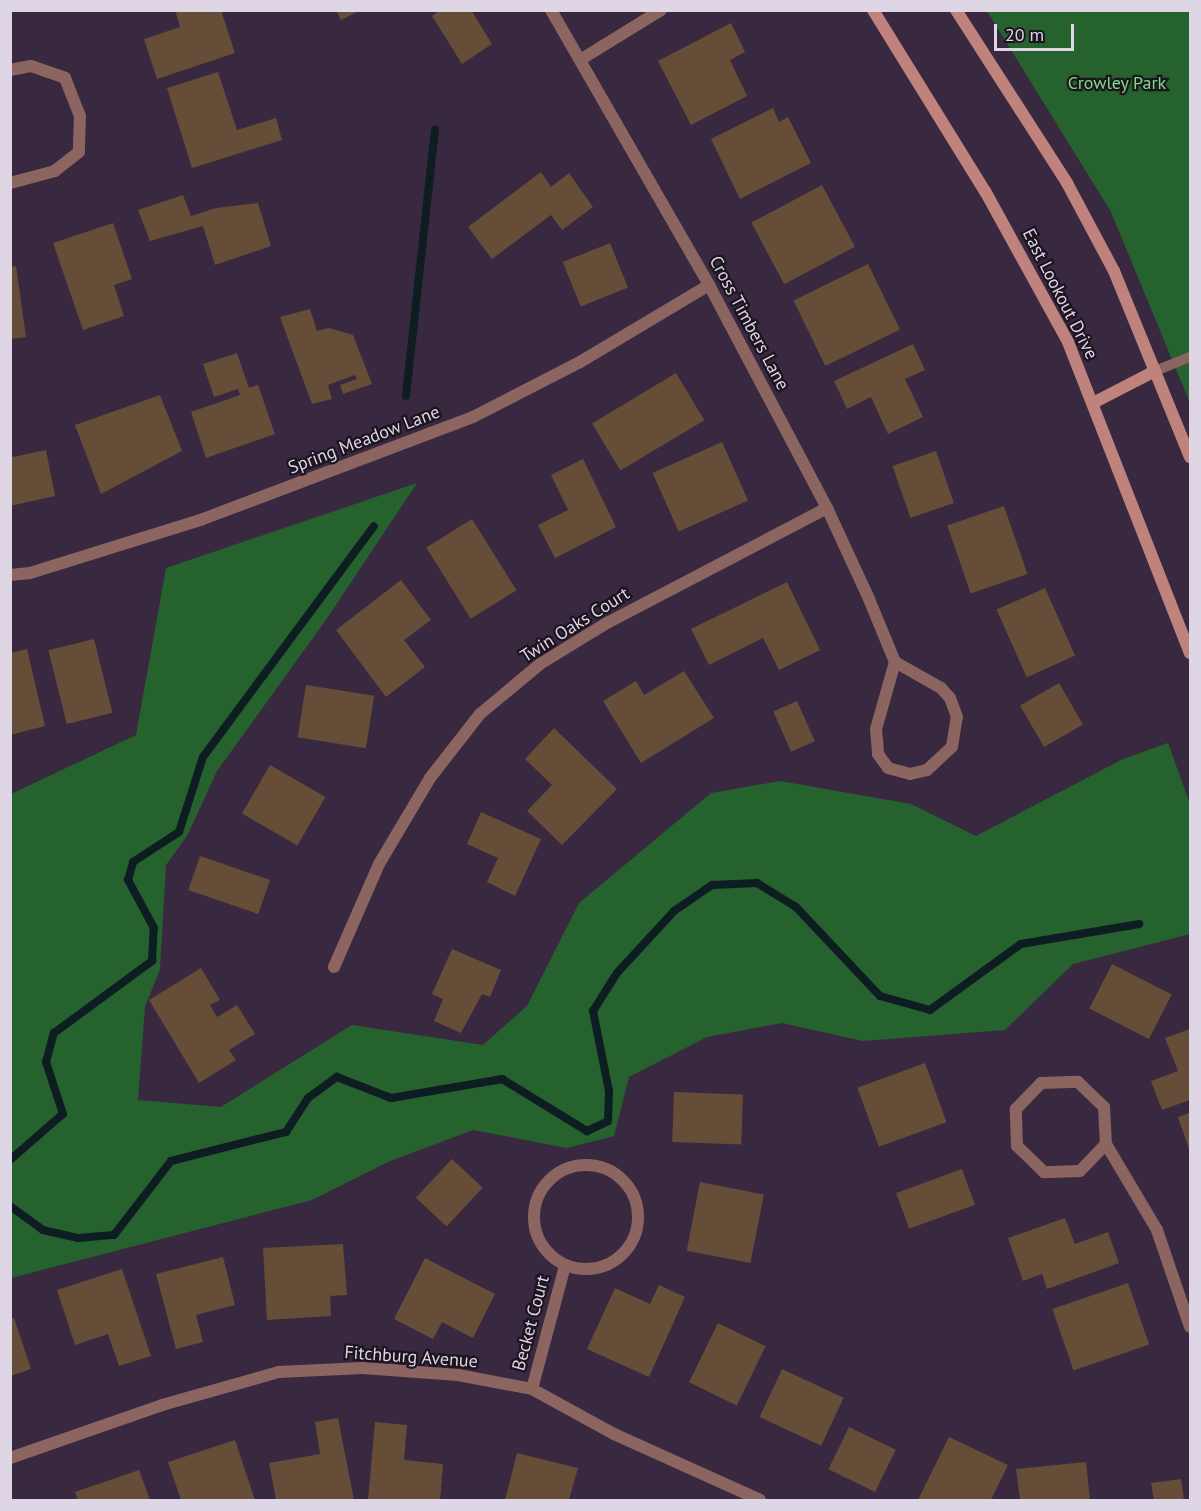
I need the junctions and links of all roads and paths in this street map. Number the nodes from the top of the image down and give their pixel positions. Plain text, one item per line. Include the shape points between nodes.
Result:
1 (551, 10) edge
2 (661, 10) edge
3 (873, 10) edge
4 (956, 10) edge
5 (580, 60) junction
6 (10, 70) edge
7 (10, 183) edge
8 (709, 285) junction
9 (1191, 357) edge
10 (1155, 371) junction
11 (1093, 403) junction
12 (1191, 457) edge
13 (827, 508) junction
14 (10, 575) edge
15 (1190, 651) edge
16 (895, 662) junction
17 (334, 967) dead end
18 (1106, 1144) junction
19 (565, 1266) junction
20 (1191, 1327) edge
21 (532, 1389) junction
22 (10, 1458) edge
23 (760, 1500) edge

1 - 5 street, Cross Timbers Lane
2 - 5 street
3 - 11 main road, East Lookout Drive via 985,191 1068,342
4 - 10 main road via 1067,183 1114,271
5 - 8 street, Cross Timbers Lane
6 - 7 street via 31,66 65,78 80,116 79,152 55,171
8 - 13 street, Cross Timbers Lane
8 - 14 street, Spring Meadow Lane via 580,362 473,417 203,519 30,573
9 - 10 lane
10 - 11 main road
10 - 12 main road
11 - 15 main road, East Lookout Drive
13 - 16 street, Cross Timbers Lane
13 - 17 street, Twin Oaks Court via 607,623 540,664 480,714 430,778 379,864
16 - 16 street via 876,729 878,754 888,768 910,774 927,770 952,747 957,717 950,698 941,688
18 - 18 street via 1080,1171 1044,1172 1017,1146 1016,1109 1041,1083 1078,1082 1104,1107
18 - 20 street via 1157,1230
19 - 19 street, Becket Court via 548,1254 536,1237 533,1217 537,1196 548,1179 566,1168 586,1164 606,1168 623,1180 635,1197 639,1218 635,1238 623,1255 606,1266 585,1270
19 - 21 street, Becket Court
21 - 22 street, Fitchburg Avenue via 458,1375 363,1368 279,1372 162,1405
21 - 23 street, Fitchburg Avenue via 615,1434

